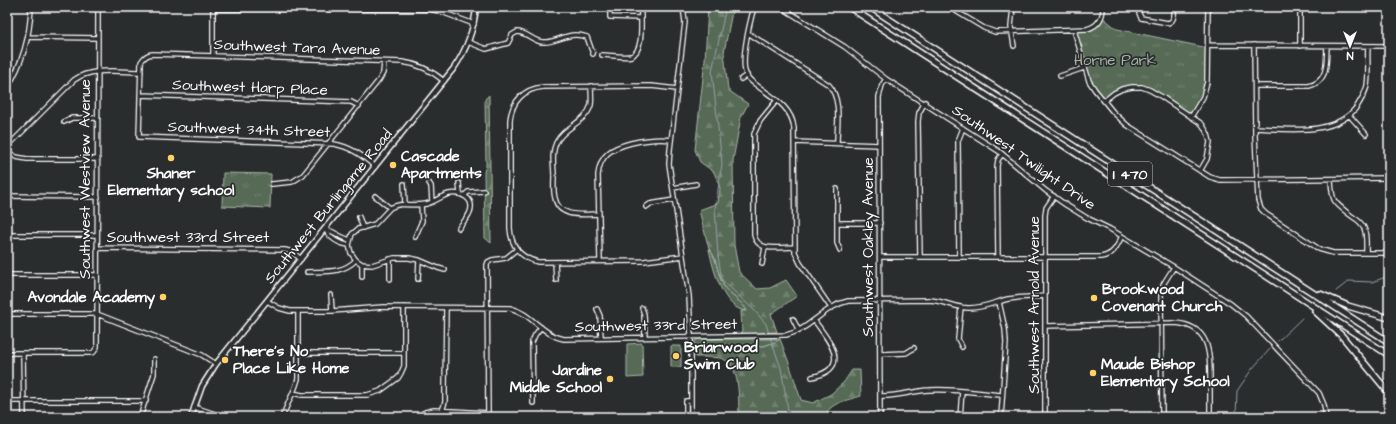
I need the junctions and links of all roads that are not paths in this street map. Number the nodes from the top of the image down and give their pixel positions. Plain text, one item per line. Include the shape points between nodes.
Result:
1 (31, 7) edge
2 (98, 7) edge
3 (476, 7) edge
4 (610, 7) edge
5 (641, 7) edge
6 (683, 7) edge
7 (754, 7) edge
8 (781, 7) edge
9 (849, 7) edge
10 (870, 7) edge
11 (949, 7) edge
12 (1013, 7) edge
13 (1103, 7) edge
14 (1140, 7) edge
15 (1173, 7) edge
16 (1208, 7) edge
17 (1300, 7) edge
18 (213, 8) edge
19 (313, 8) edge
20 (386, 8) edge
21 (640, 18) junction
22 (474, 24) junction
23 (1074, 30) junction
24 (1012, 32) junction
25 (748, 33) junction
26 (28, 37) junction
27 (98, 38) junction
28 (468, 42) junction
29 (1208, 45) junction
30 (1254, 45) junction
31 (1014, 46) dead end
32 (1300, 46) junction
33 (1327, 46) junction
34 (1368, 46) junction
35 (1389, 46) edge
36 (593, 54) dead end
37 (602, 55) dead end
38 (212, 56) junction
39 (384, 62) junction
40 (1084, 68) junction
41 (98, 72) junction
42 (141, 72) junction
43 (747, 75) junction
44 (1060, 76) dead end
45 (741, 79) dead end
46 (886, 79) junction
47 (444, 81) junction
48 (591, 86) junction
49 (1255, 86) junction
50 (7, 88) edge
51 (677, 89) junction
52 (140, 95) junction
53 (777, 100) junction
54 (1104, 101) junction
55 (925, 102) junction
56 (358, 106) junction
57 (1349, 115) junction
58 (1191, 117) junction
59 (98, 118) junction
60 (64, 122) dead end
61 (963, 128) junction
62 (1255, 128) junction
63 (1366, 134) dead end
64 (671, 140) junction
65 (794, 142) junction
66 (837, 143) junction
67 (328, 144) junction
68 (879, 145) junction
69 (7, 147) edge
70 (7, 151) edge
71 (1002, 154) junction
72 (98, 159) junction
73 (375, 167) junction
74 (1200, 172) junction
75 (1388, 178) edge
76 (1331, 179) junction
77 (1257, 180) junction
78 (429, 183) dead end
79 (272, 184) dead end
80 (404, 184) dead end
81 (459, 184) dead end
82 (696, 184) dead end
83 (673, 188) junction
84 (837, 189) dead end
85 (484, 192) dead end
86 (460, 194) junction
87 (7, 196) edge
88 (375, 196) dead end
89 (464, 196) junction
90 (1054, 196) junction
91 (98, 197) junction
92 (674, 200) junction
93 (432, 202) junction
94 (405, 204) junction
95 (421, 205) junction
96 (646, 207) dead end
97 (390, 208) junction
98 (599, 214) junction
99 (359, 217) dead end
100 (836, 223) junction
101 (880, 223) junction
102 (363, 228) junction
103 (459, 228) dead end
104 (324, 229) junction
105 (7, 235) edge
106 (97, 235) junction
107 (415, 236) dead end
108 (1122, 236) junction
109 (350, 240) junction
110 (349, 245) junction
111 (765, 247) junction
112 (794, 247) junction
113 (97, 248) junction
114 (517, 250) junction
115 (840, 250) dead end
116 (1366, 253) junction
117 (1389, 253) edge
118 (683, 256) junction
119 (880, 257) junction
120 (920, 257) junction
121 (959, 257) junction
122 (998, 257) junction
123 (1045, 258) junction
124 (301, 259) junction
125 (390, 259) junction
126 (356, 260) junction
127 (419, 260) junction
128 (600, 261) junction
129 (555, 262) junction
130 (362, 264) junction
131 (762, 264) dead end
132 (1174, 268) junction
133 (445, 270) dead end
134 (307, 272) dead end
135 (7, 275) edge
136 (97, 275) junction
137 (362, 277) dead end
138 (390, 279) dead end
139 (418, 279) dead end
140 (556, 280) dead end
141 (1296, 282) junction
142 (1290, 292) junction
143 (331, 295) dead end
144 (1045, 296) junction
145 (267, 300) junction
146 (880, 301) junction
147 (999, 302) junction
148 (404, 307) junction
149 (488, 307) junction
150 (446, 308) junction
151 (642, 308) dead end
152 (832, 308) junction
153 (961, 308) junction
154 (597, 309) dead end
155 (298, 311) junction
156 (332, 311) junction
157 (7, 314) edge
158 (97, 314) junction
159 (1389, 318) edge
160 (793, 319) dead end
161 (814, 320) junction
162 (1161, 323) junction
163 (1046, 326) junction
164 (541, 327) junction
165 (799, 331) junction
166 (645, 337) junction
167 (691, 337) junction
168 (601, 338) junction
169 (1389, 342) edge
170 (962, 347) dead end
171 (914, 348) dead end
172 (7, 353) edge
173 (23, 353) junction
174 (298, 353) junction
175 (404, 353) junction
176 (881, 354) junction
177 (1389, 355) edge
178 (154, 359) dead end
179 (216, 364) junction
180 (812, 377) dead end
181 (962, 391) junction
182 (293, 393) junction
183 (1389, 393) edge
184 (1002, 395) junction
185 (880, 396) junction
186 (7, 401) edge
187 (24, 401) junction
188 (146, 401) junction
189 (691, 401) junction
190 (533, 403) dead end
191 (194, 407) junction
192 (442, 411) junction
193 (488, 415) edge
194 (24, 417) edge
195 (140, 417) edge
196 (191, 417) edge
197 (224, 417) edge
198 (282, 417) edge
199 (416, 417) edge
200 (686, 417) edge
201 (691, 417) edge
202 (880, 417) edge
203 (960, 417) edge
204 (1001, 417) edge
205 (1045, 417) edge
206 (1162, 417) edge
207 (1210, 417) edge
208 (1326, 417) edge

1 - 26 street
2 - 27 street, Southwest Westview Avenue
3 - 22 main road, Southwest Burlingame Road
4 - 21 street via 610,17
5 - 21 street
6 - 51 street via 685,22
7 - 25 street
8 - 46 street, Southwest Twilight Drive
9 - 142 highway, I 470
10 - 141 highway, I 470
11 - 24 street via 990,30
12 - 24 street
13 - 23 street via 1102,17 1094,26 1085,30
14 - 15 street via 1141,18 1168,23 1174,17
16 - 29 street
17 - 32 street
18 - 19 street
18 - 38 street
19 - 20 street
20 - 22 street via 434,9
21 - 37 street via 638,51 631,56
22 - 28 main road, Southwest Burlingame Road
23 - 24 street
23 - 40 street
24 - 31 street
25 - 43 street via 744,56 744,69
25 - 66 street via 829,84 837,101
26 - 27 street
26 - 50 street via 20,62
27 - 41 street, Southwest Westview Avenue
28 - 36 street via 490,49 508,43 517,32 543,42 579,35 587,37
28 - 47 main road, Southwest Burlingame Road via 462,56
29 - 30 street
29 - 58 street via 1206,90
30 - 32 street
30 - 49 street
32 - 33 street
33 - 34 street
33 - 49 street via 1326,71 1319,81 1309,86
34 - 35 street
34 - 57 street via 1367,85 1363,98
38 - 39 street, Southwest Tara Avenue
38 - 42 street, Southwest Tara Avenue via 153,54 145,56 141,62
39 - 47 street, Southwest Tara Avenue via 422,66
39 - 56 street via 381,76
40 - 44 street
40 - 54 street via 1091,84
41 - 42 street
41 - 59 street, Southwest Westview Avenue
41 - 69 street via 85,74 74,80
42 - 52 street
43 - 45 street
43 - 53 street
46 - 55 street, Southwest Twilight Drive
46 - 68 street, Southwest Oakley Avenue via 879,94
47 - 73 main road, Southwest Burlingame Road
48 - 51 street via 651,86
48 - 98 street via 591,104 588,112 582,120 563,133 554,149 554,196 558,206 566,212
48 - 114 street via 543,87 528,91 512,109 510,228
49 - 62 street
51 - 64 street
52 - 56 street, Southwest Harp Place via 351,102
52 - 67 street, Southwest 34th Street via 139,137
53 - 65 street via 792,119
53 - 111 street via 758,125 753,139 754,235 757,243
54 - 58 street via 1122,89 1142,87
54 - 74 street via 1127,125
55 - 61 street, Southwest Twilight Drive
55 - 120 street via 918,117
56 - 67 street
57 - 62 street via 1336,124 1320,128
57 - 63 street
58 - 74 street via 1202,124 1209,138 1206,162
59 - 60 street via 72,118
59 - 72 street, Southwest Westview Avenue
61 - 71 street, Southwest Twilight Drive
61 - 121 street via 958,141
62 - 77 street
64 - 83 street via 669,164
64 - 98 street via 646,140 619,146 607,153 599,171
65 - 66 street
65 - 112 street
66 - 68 street
67 - 73 street, Southwest 34th Street via 352,149
67 - 79 street via 300,177 287,183
68 - 101 street, Southwest Oakley Avenue
70 - 72 street via 16,157 27,159
71 - 90 street, Southwest Twilight Drive
71 - 122 street via 997,166
72 - 91 street, Southwest Westview Avenue
73 - 104 main road, Southwest Burlingame Road
74 - 77 street via 1220,180
75 - 76 street
76 - 77 street
76 - 116 street via 1331,194 1335,202 1364,227
77 - 116 street via 1258,200 1266,214 1319,249 1334,253
78 - 93 street
80 - 94 street
81 - 86 street
82 - 83 street
83 - 92 street
84 - 100 street
85 - 89 street via 468,192
86 - 89 street
86 - 93 street via 444,196
87 - 91 street
88 - 97 street
89 - 103 street via 469,201 470,211
90 - 108 street, Southwest Twilight Drive
90 - 123 street, Southwest Arnold Avenue via 1045,212
91 - 106 street, Southwest Westview Avenue
92 - 96 street
92 - 118 street
93 - 95 street
94 - 95 street
94 - 97 street
95 - 107 street via 422,221
97 - 102 street via 375,224
98 - 128 street
99 - 102 street
100 - 101 street
100 - 115 street via 837,245
101 - 119 street, Southwest Oakley Avenue
102 - 109 street via 354,232
104 - 109 street
104 - 110 street via 337,241
104 - 124 main road, Southwest Burlingame Road
105 - 106 street
106 - 113 street, Southwest Westview Avenue
108 - 123 street via 1113,252 1106,256
108 - 132 street, Southwest Twilight Drive
109 - 110 street
110 - 126 street
111 - 112 street
111 - 131 street
112 - 152 street via 800,263
113 - 124 street, Southwest 33rd Street via 285,250
113 - 136 street, Southwest Westview Avenue
114 - 129 street via 533,261
114 - 149 street via 506,258 488,262
116 - 117 street
118 - 128 street via 654,260
118 - 167 street via 689,296
119 - 120 street
119 - 146 street, Southwest Oakley Avenue
120 - 121 street
121 - 122 street
122 - 123 street
123 - 144 street, Southwest Arnold Avenue
124 - 145 main road, Southwest Burlingame Road
125 - 127 street
125 - 130 street via 372,265
125 - 138 street
126 - 130 street
126 - 134 street via 348,267 337,271
127 - 133 street
127 - 139 street
128 - 129 street
129 - 140 street
130 - 137 street
132 - 162 street via 1162,287
132 - 208 street, Southwest Twilight Drive via 1246,316 1319,393
135 - 136 street
136 - 158 street, Southwest Westview Avenue
141 - 159 highway via 1341,304
141 - 169 highway, I 470
142 - 177 highway, I 470
142 - 183 highway via 1342,336
143 - 156 street
144 - 147 street, Southwest 33rd Street via 1020,297
144 - 163 street, Southwest Arnold Avenue
145 - 155 street, Southwest 33rd Street via 282,310
145 - 179 main road, Southwest Burlingame Road
146 - 152 street, Southwest 33rd Street via 848,301
146 - 153 street, Southwest 33rd Street via 930,300
146 - 176 street, Southwest Oakley Avenue
147 - 153 street, Southwest 33rd Street
147 - 184 street via 1006,342
148 - 150 street, Southwest 33rd Street
148 - 156 street, Southwest 33rd Street
148 - 175 street
149 - 150 street, Southwest 33rd Street
149 - 164 street, Southwest 33rd Street via 515,309
149 - 193 street
150 - 192 street via 445,396
151 - 166 street
152 - 161 street, Southwest 33rd Street
153 - 170 street via 958,339
154 - 168 street via 600,316
155 - 156 street, Southwest 33rd Street
155 - 174 street
157 - 158 street
158 - 173 street, Southwest Westview Avenue via 95,351
158 - 179 street via 202,355
160 - 165 street
161 - 165 street, Southwest 33rd Street
161 - 180 street via 831,345 835,357 828,371
162 - 163 street
162 - 206 street
162 - 207 street via 1178,323 1194,328 1205,341 1210,358
163 - 205 street, Southwest Arnold Avenue
164 - 168 street, Southwest 33rd Street via 562,339
164 - 190 street via 532,342
165 - 167 street, Southwest 33rd Street via 786,335
166 - 167 street, Southwest 33rd Street
166 - 168 street, Southwest 33rd Street
167 - 189 street
171 - 176 street via 906,353
172 - 173 street
173 - 187 street
174 - 175 street
174 - 182 street via 298,379
175 - 182 street via 404,366 400,375 377,392 367,395
176 - 185 street, Southwest Oakley Avenue
178 - 188 street via 154,374
179 - 191 main road, Southwest Burlingame Road via 202,386
181 - 184 street
181 - 185 street via 928,390
181 - 203 street
182 - 198 street
184 - 204 street
185 - 202 street, Southwest Oakley Avenue
186 - 187 street
187 - 188 street
187 - 194 street
188 - 195 street
189 - 200 street via 686,401
189 - 201 street
191 - 196 main road, Southwest Burlingame Road
191 - 197 street
192 - 193 street
192 - 199 street via 428,411

